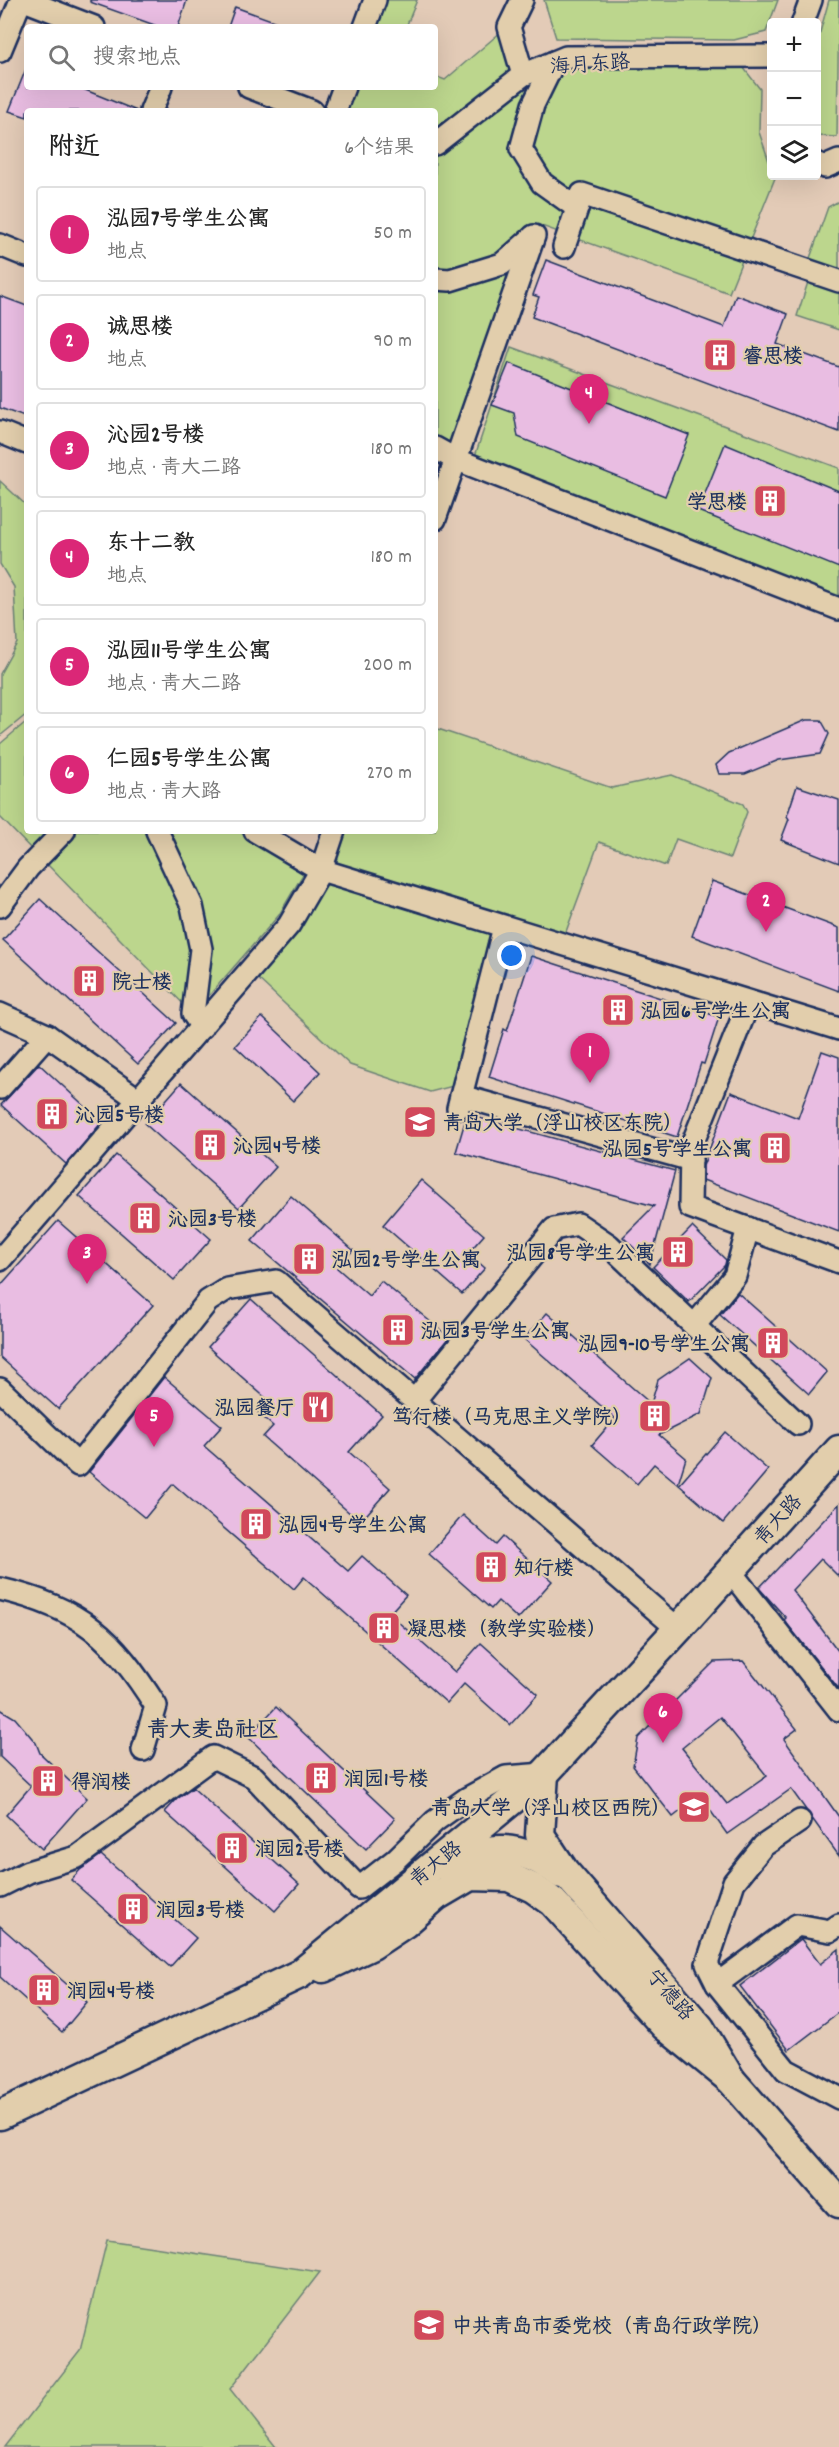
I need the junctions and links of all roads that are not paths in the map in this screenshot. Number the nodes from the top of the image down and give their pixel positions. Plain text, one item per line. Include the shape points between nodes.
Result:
1 (22, 0) edge
2 (375, 0) edge
3 (522, 0) edge
4 (811, 0) edge
5 (804, 18) edge
6 (86, 24) edge
7 (366, 24) edge
8 (0, 51) edge
9 (767, 56) edge
10 (554, 62) junction
11 (523, 75) junction
12 (160, 90) edge
13 (257, 90) edge
14 (343, 90) edge
15 (152, 108) edge
16 (304, 108) edge
17 (336, 108) edge
18 (438, 142) edge
19 (839, 161) edge
20 (821, 165) edge
21 (577, 208) junction
22 (0, 245) edge
23 (564, 247) dead end
24 (24, 255) edge
25 (438, 279) edge
26 (839, 281) edge
27 (0, 432) edge
28 (24, 442) edge
29 (438, 450) edge
30 (455, 459) junction
31 (438, 510) edge
32 (839, 609) edge
33 (61, 834) edge
34 (158, 834) edge
35 (260, 834) edge
36 (333, 834) edge
37 (321, 870) junction
38 (0, 906) edge
39 (504, 927) junction
40 (749, 1002) junction
41 (0, 1014) edge
42 (202, 1027) junction
43 (839, 1029) edge
44 (47, 1035) junction
45 (0, 1088) edge
46 (139, 1100) junction
47 (691, 1160) junction
48 (748, 1228) junction
49 (2, 1252) edge
50 (839, 1262) edge
51 (694, 1326) junction
52 (0, 1391) edge
53 (414, 1401) junction
54 (798, 1424) dead end
55 (839, 1450) edge
56 (730, 1572) junction
57 (0, 1589) edge
58 (678, 1629) junction
59 (839, 1710) edge
60 (143, 1750) dead end
61 (544, 1774) junction
62 (800, 1821) dead end
63 (423, 1873) junction
64 (0, 1886) edge
65 (578, 1887) junction
66 (839, 1925) edge
67 (300, 1974) junction
68 (717, 1983) junction
69 (730, 2080) junction
70 (839, 2098) edge
71 (0, 2115) edge
72 (839, 2203) edge

1 - 6 street
1 - 8 street
2 - 7 street
3 - 11 street via 509,27
4 - 5 street
9 - 10 street, 海月东路 via 566,57
10 - 11 street, 海月东路
10 - 21 street via 533,105 521,149 542,183
11 - 18 street, 海月东路
12 - 15 street
13 - 16 street
14 - 17 street
19 - 20 street
21 - 23 street
21 - 26 street via 582,195
22 - 24 street
25 - 30 street via 450,280 502,264 534,236
27 - 28 street
29 - 30 street
30 - 31 street
30 - 32 street
33 - 38 street via 28,868
34 - 42 street via 192,906 201,949 193,1014
35 - 37 street
36 - 37 street
37 - 39 street
37 - 42 street via 289,925
39 - 40 street
39 - 47 street via 459,1102
40 - 43 street
40 - 47 street via 691,1147
41 - 44 street
42 - 46 street
44 - 45 street
44 - 46 street
46 - 49 street
47 - 48 street via 690,1207
48 - 50 street
48 - 51 street via 735,1276
51 - 53 street via 609,1245 578,1224 554,1229
51 - 54 street
52 - 53 street via 78,1465 208,1301 227,1289 276,1281
53 - 58 street
55 - 56 street, 青大路
56 - 58 street, 青大路
56 - 59 street
57 - 60 street via 33,1597 79,1618 114,1647 156,1706
58 - 61 street, 青大路
61 - 63 street, 青大路
61 - 64 street via 506,1777 466,1799 435,1821 360,1888 254,1777 213,1757 77,1857 28,1872
61 - 65 street, 宁德路 via 540,1835
62 - 68 street via 763,1846 734,1882 707,1964
63 - 65 street via 458,1858 495,1849 517,1850 541,1859
63 - 67 street, 青大路
65 - 69 street, 宁德路 via 700,2028
66 - 68 street via 830,1931 798,1925
67 - 69 street via 329,1967 372,1945 436,1896 470,1876 509,1877 533,1887 553,1902 665,2026
67 - 71 street, 青大路
68 - 70 street via 786,2070
69 - 72 street, 宁德路

